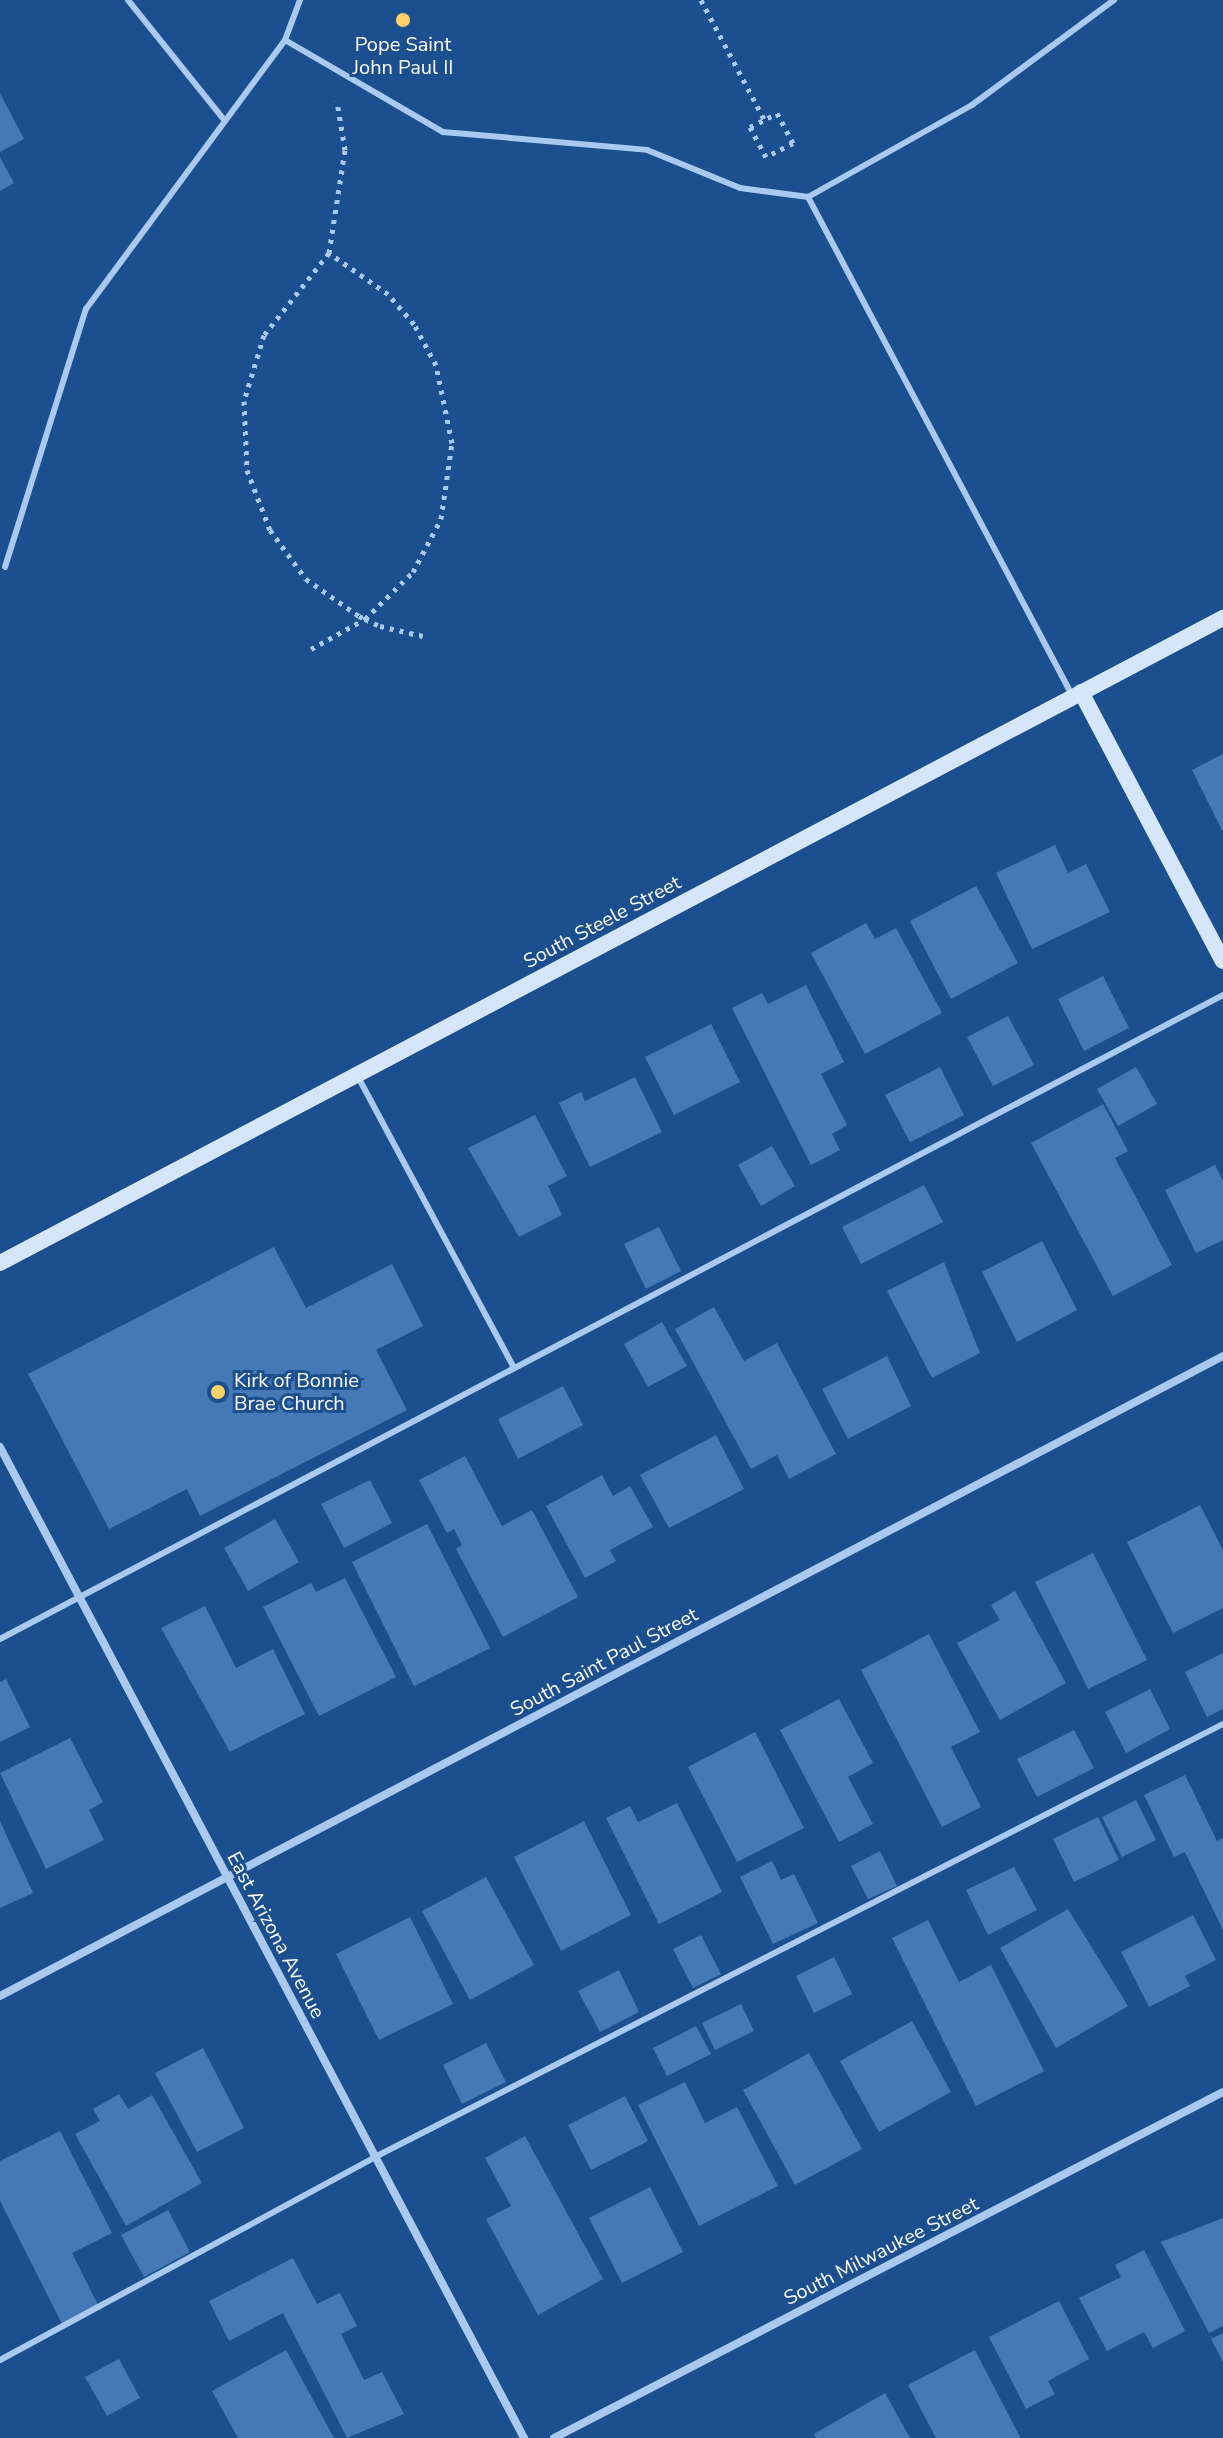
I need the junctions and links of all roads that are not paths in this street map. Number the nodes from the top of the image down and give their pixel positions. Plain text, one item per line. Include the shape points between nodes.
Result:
1 (128, 0) edge
2 (300, 0) edge
3 (1114, 0) edge
4 (285, 40) junction
5 (225, 121) junction
6 (808, 197) junction
7 (5, 567) dead end
8 (1223, 618) edge
9 (1077, 694) junction
10 (1223, 961) edge
11 (1223, 995) edge
12 (357, 1074) junction
13 (0, 1263) edge
14 (1223, 1356) edge
15 (514, 1368) junction
16 (0, 1447) edge
17 (79, 1597) junction
18 (0, 1639) edge
19 (1223, 1724) edge
20 (228, 1878) junction
21 (0, 1996) edge
22 (1223, 2092) edge
23 (375, 2157) junction
24 (0, 2360) edge
25 (524, 2438) edge
26 (554, 2438) edge

1 - 5 lane
2 - 4 lane
3 - 6 lane via 972,105
4 - 5 lane
4 - 6 lane via 340,78 443,132 647,150 740,188
5 - 7 lane via 86,309
6 - 9 lane
8 - 9 street, South Steele Street
9 - 10 street
9 - 12 street, South Steele Street
11 - 15 lane
12 - 13 street, South Steele Street
12 - 15 lane
14 - 20 street, South Saint Paul Street
15 - 17 lane
16 - 17 street, East Arizona Avenue
17 - 18 lane
17 - 20 street, East Arizona Avenue
19 - 23 lane
20 - 21 street, South Saint Paul Street
20 - 23 street, East Arizona Avenue
22 - 26 street, South Milwaukee Street
23 - 24 lane
23 - 25 street, East Arizona Avenue

